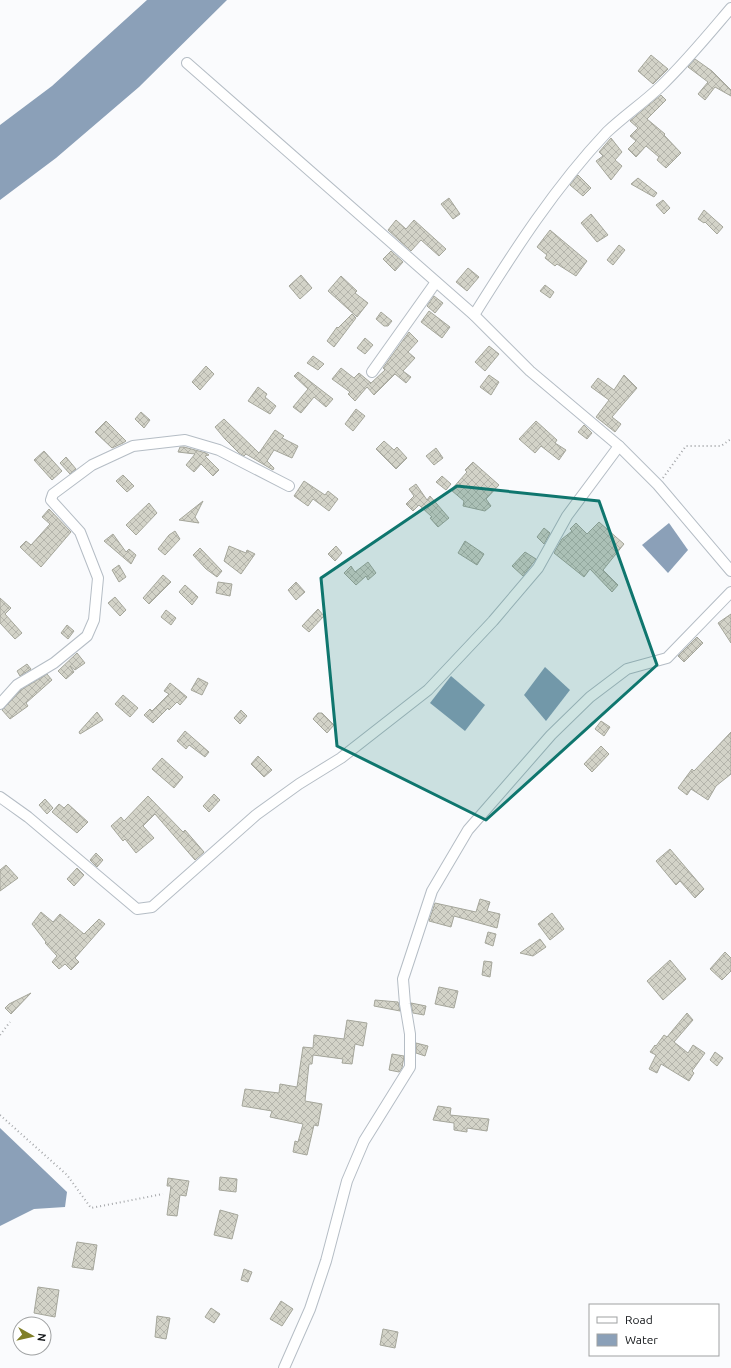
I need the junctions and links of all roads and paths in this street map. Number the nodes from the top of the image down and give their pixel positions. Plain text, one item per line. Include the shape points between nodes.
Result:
1 (731, 8) edge
2 (188, 63) dead end
3 (436, 282) junction
4 (474, 316) junction
5 (372, 372) dead end
6 (731, 439) edge
7 (619, 446) junction
8 (658, 485) junction
9 (289, 486) dead end
10 (731, 571) edge
11 (731, 592) edge
12 (0, 704) edge
13 (0, 797) edge
14 (10, 1022) dead end
15 (0, 1035) edge
16 (0, 1115) edge
17 (163, 1194) dead end
18 (284, 1368) edge

1 - 4 street via 692,54 659,88 608,131 568,177 517,247
2 - 3 street
3 - 4 street
3 - 5 street
4 - 7 street via 530,371
6 - 8 path via 721,446 686,446
7 - 8 street
7 - 13 street via 567,516 538,568 493,621 428,690 341,758 256,815 152,907 137,909 28,817
8 - 10 street
9 - 12 street via 219,450 185,440 133,446 92,465 58,490 51,500 80,532 98,578 94,620 87,636 54,663 17,685
11 - 18 street via 667,658 627,669 590,697 551,735 468,830 432,891 403,979 410,1034 410,1067 364,1141 347,1180 326,1261 310,1309
14 - 15 path
16 - 17 path via 67,1175 91,1208

